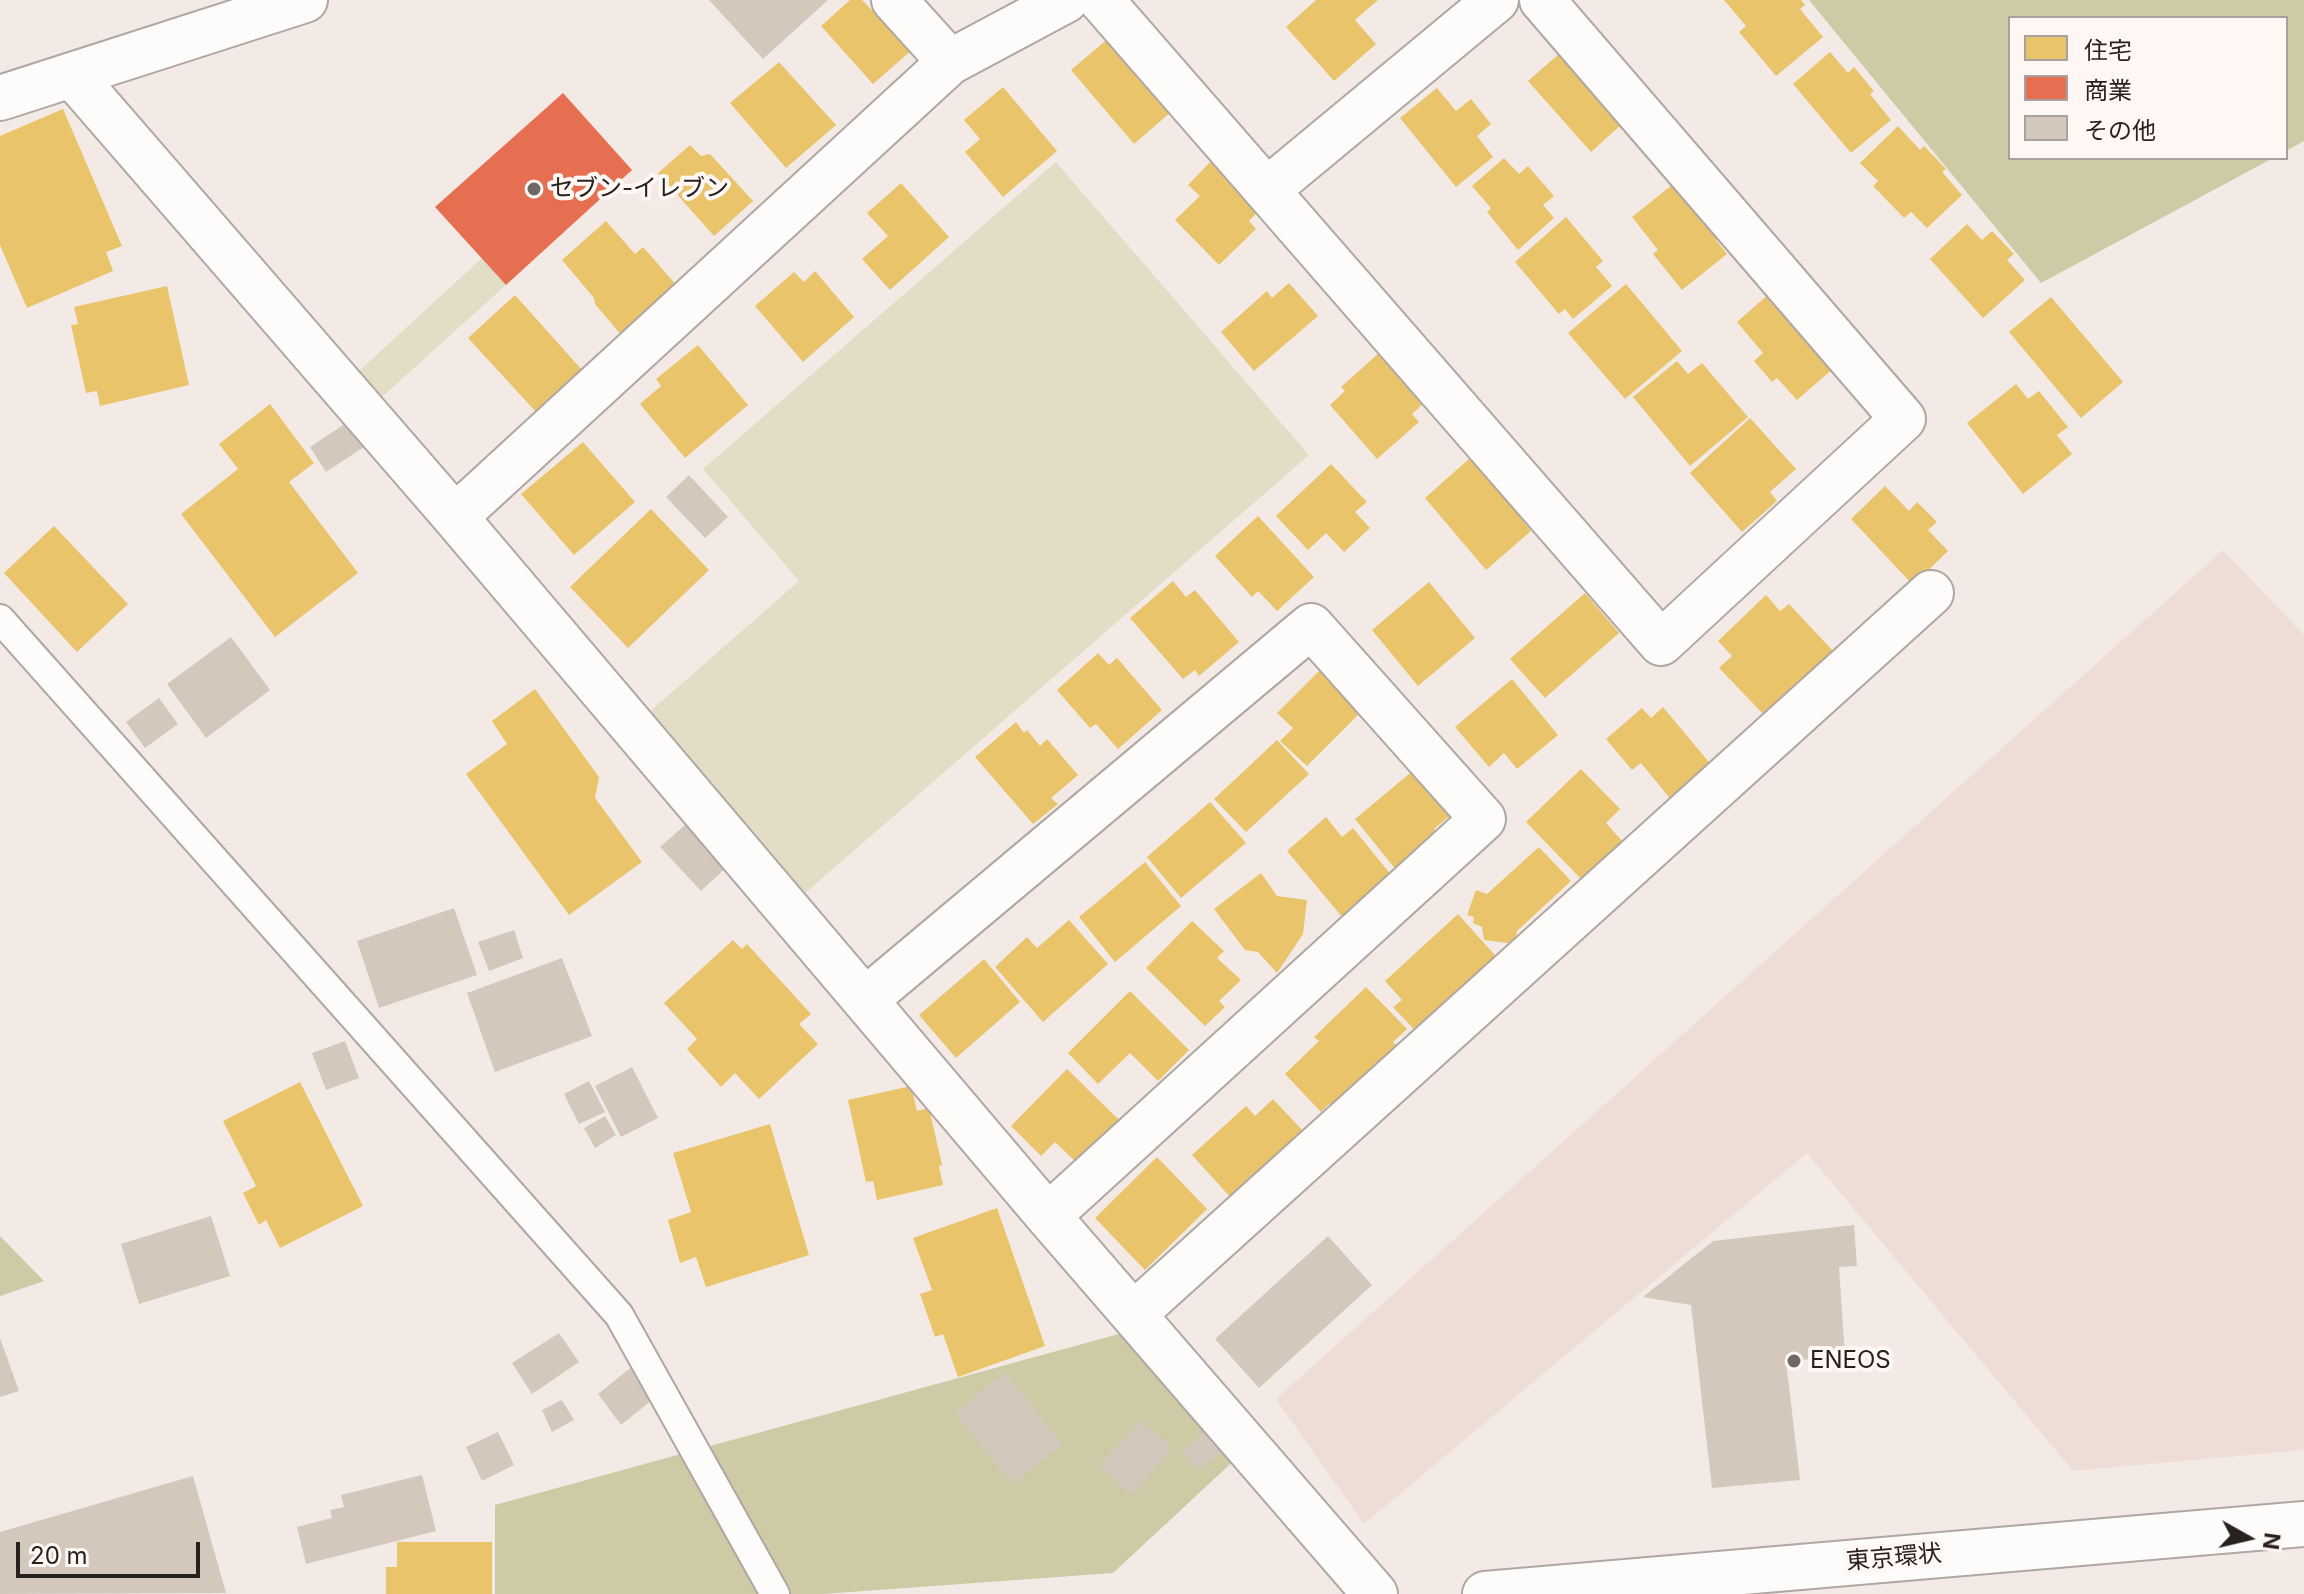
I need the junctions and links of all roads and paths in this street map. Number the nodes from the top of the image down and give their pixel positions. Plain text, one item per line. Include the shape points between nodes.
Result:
1 (305, 0) edge
2 (894, 0) edge
3 (1066, 0) edge
4 (1101, 0) edge
5 (1496, 0) edge
6 (1542, 0) edge
7 (950, 62) junction
8 (73, 76) junction
9 (0, 98) edge
10 (1267, 190) junction
11 (455, 517) junction
12 (1931, 593) dead end
13 (0, 619) edge
14 (865, 1000) junction
15 (1048, 1216) junction
16 (1135, 1313) junction
17 (2304, 1524) edge
18 (1563, 1591) edge
19 (775, 1594) edge
20 (1375, 1594) edge
21 (1485, 1594) edge

1 - 8 main road
2 - 7 main road
3 - 7 main road
4 - 10 main road
5 - 10 main road
6 - 10 main road via 1903,419 1661,643
7 - 11 main road
8 - 9 main road
8 - 11 main road
11 - 14 main road
12 - 16 main road
13 - 19 lane via 619,1315
14 - 15 main road
14 - 15 main road via 1311,626 1483,819
15 - 16 main road
16 - 20 main road
17 - 18 main road, 東京環状
18 - 21 main road, 東京環状

